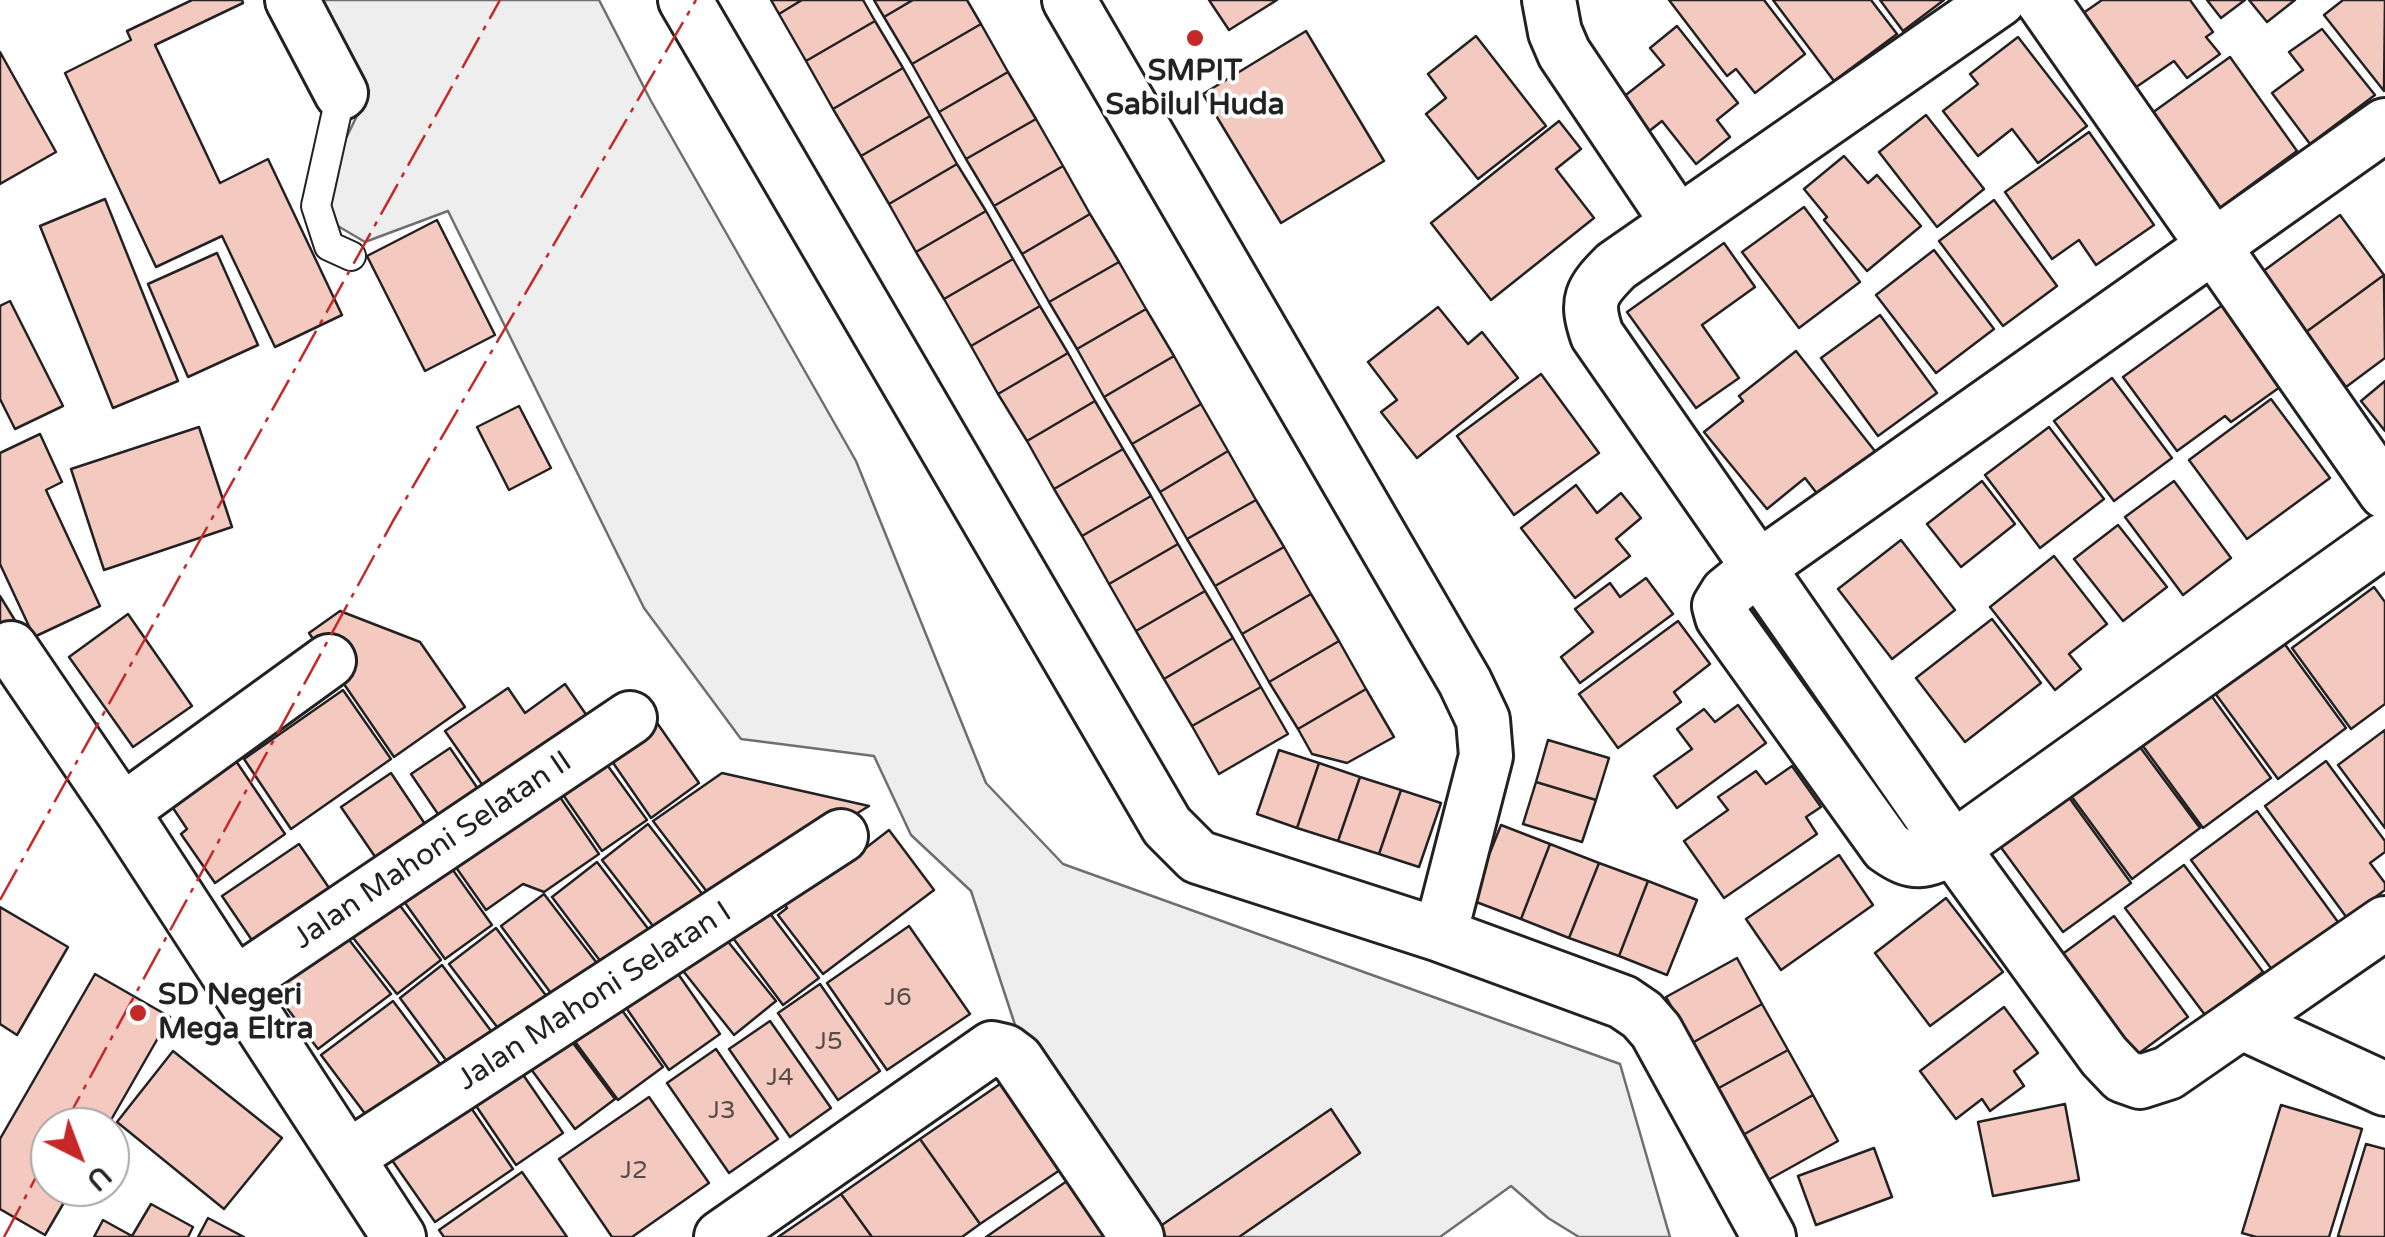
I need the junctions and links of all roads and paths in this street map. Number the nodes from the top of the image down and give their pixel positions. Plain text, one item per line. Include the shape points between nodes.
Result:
1 (292, 0) edge
2 (685, 0) edge
3 (1069, 0) edge
4 (1549, 0) edge
5 (1999, 0) edge
6 (2042, 0) edge
7 (341, 93) joint
8 (2385, 125) edge
9 (1678, 223) junction
10 (2213, 247) junction
11 (351, 256) dead end
12 (2385, 492) edge
13 (2385, 540) edge
14 (1760, 568) junction
15 (11, 648) dead end
16 (329, 661) dead end
17 (630, 718) dead end
18 (1870, 726) junction
19 (1824, 760) junction
20 (122, 811) junction
21 (841, 836) dead end
22 (1954, 848) junction
23 (2385, 923) edge
24 (1440, 935) junction
25 (235, 984) junction
26 (2242, 1024) junction
27 (2385, 1090) edge
28 (348, 1158) junction
29 (400, 1237) edge
30 (722, 1237) edge
31 (1137, 1237) edge
32 (1769, 1237) edge

1 - 7 street
2 - 24 street via 1167,826 1198,857
3 - 24 street via 1484,720 1486,756
4 - 9 street via 1564,53
5 - 9 street
6 - 10 street
7 - 11 lane via 316,206 329,246
8 - 10 street
9 - 14 street via 1616,266 1596,287 1589,311 1597,335
10 - 12 street
10 - 14 street
13 - 22 street
14 - 18 street
14 - 19 street via 1727,592 1722,617
15 - 20 street
16 - 20 street
17 - 25 street, Jalan Mahoni Selatan II
18 - 19 street
18 - 22 street
19 - 22 street via 1887,847 1905,860 1926,862
20 - 25 street
21 - 28 street, Jalan Mahoni Selatan I
22 - 26 street via 2076,1021 2123,1076 2140,1082 2168,1073
23 - 26 street
24 - 32 street via 1623,1002 1642,1015
25 - 28 street
26 - 27 street
28 - 29 street
30 - 31 street via 992,1048 1017,1060

